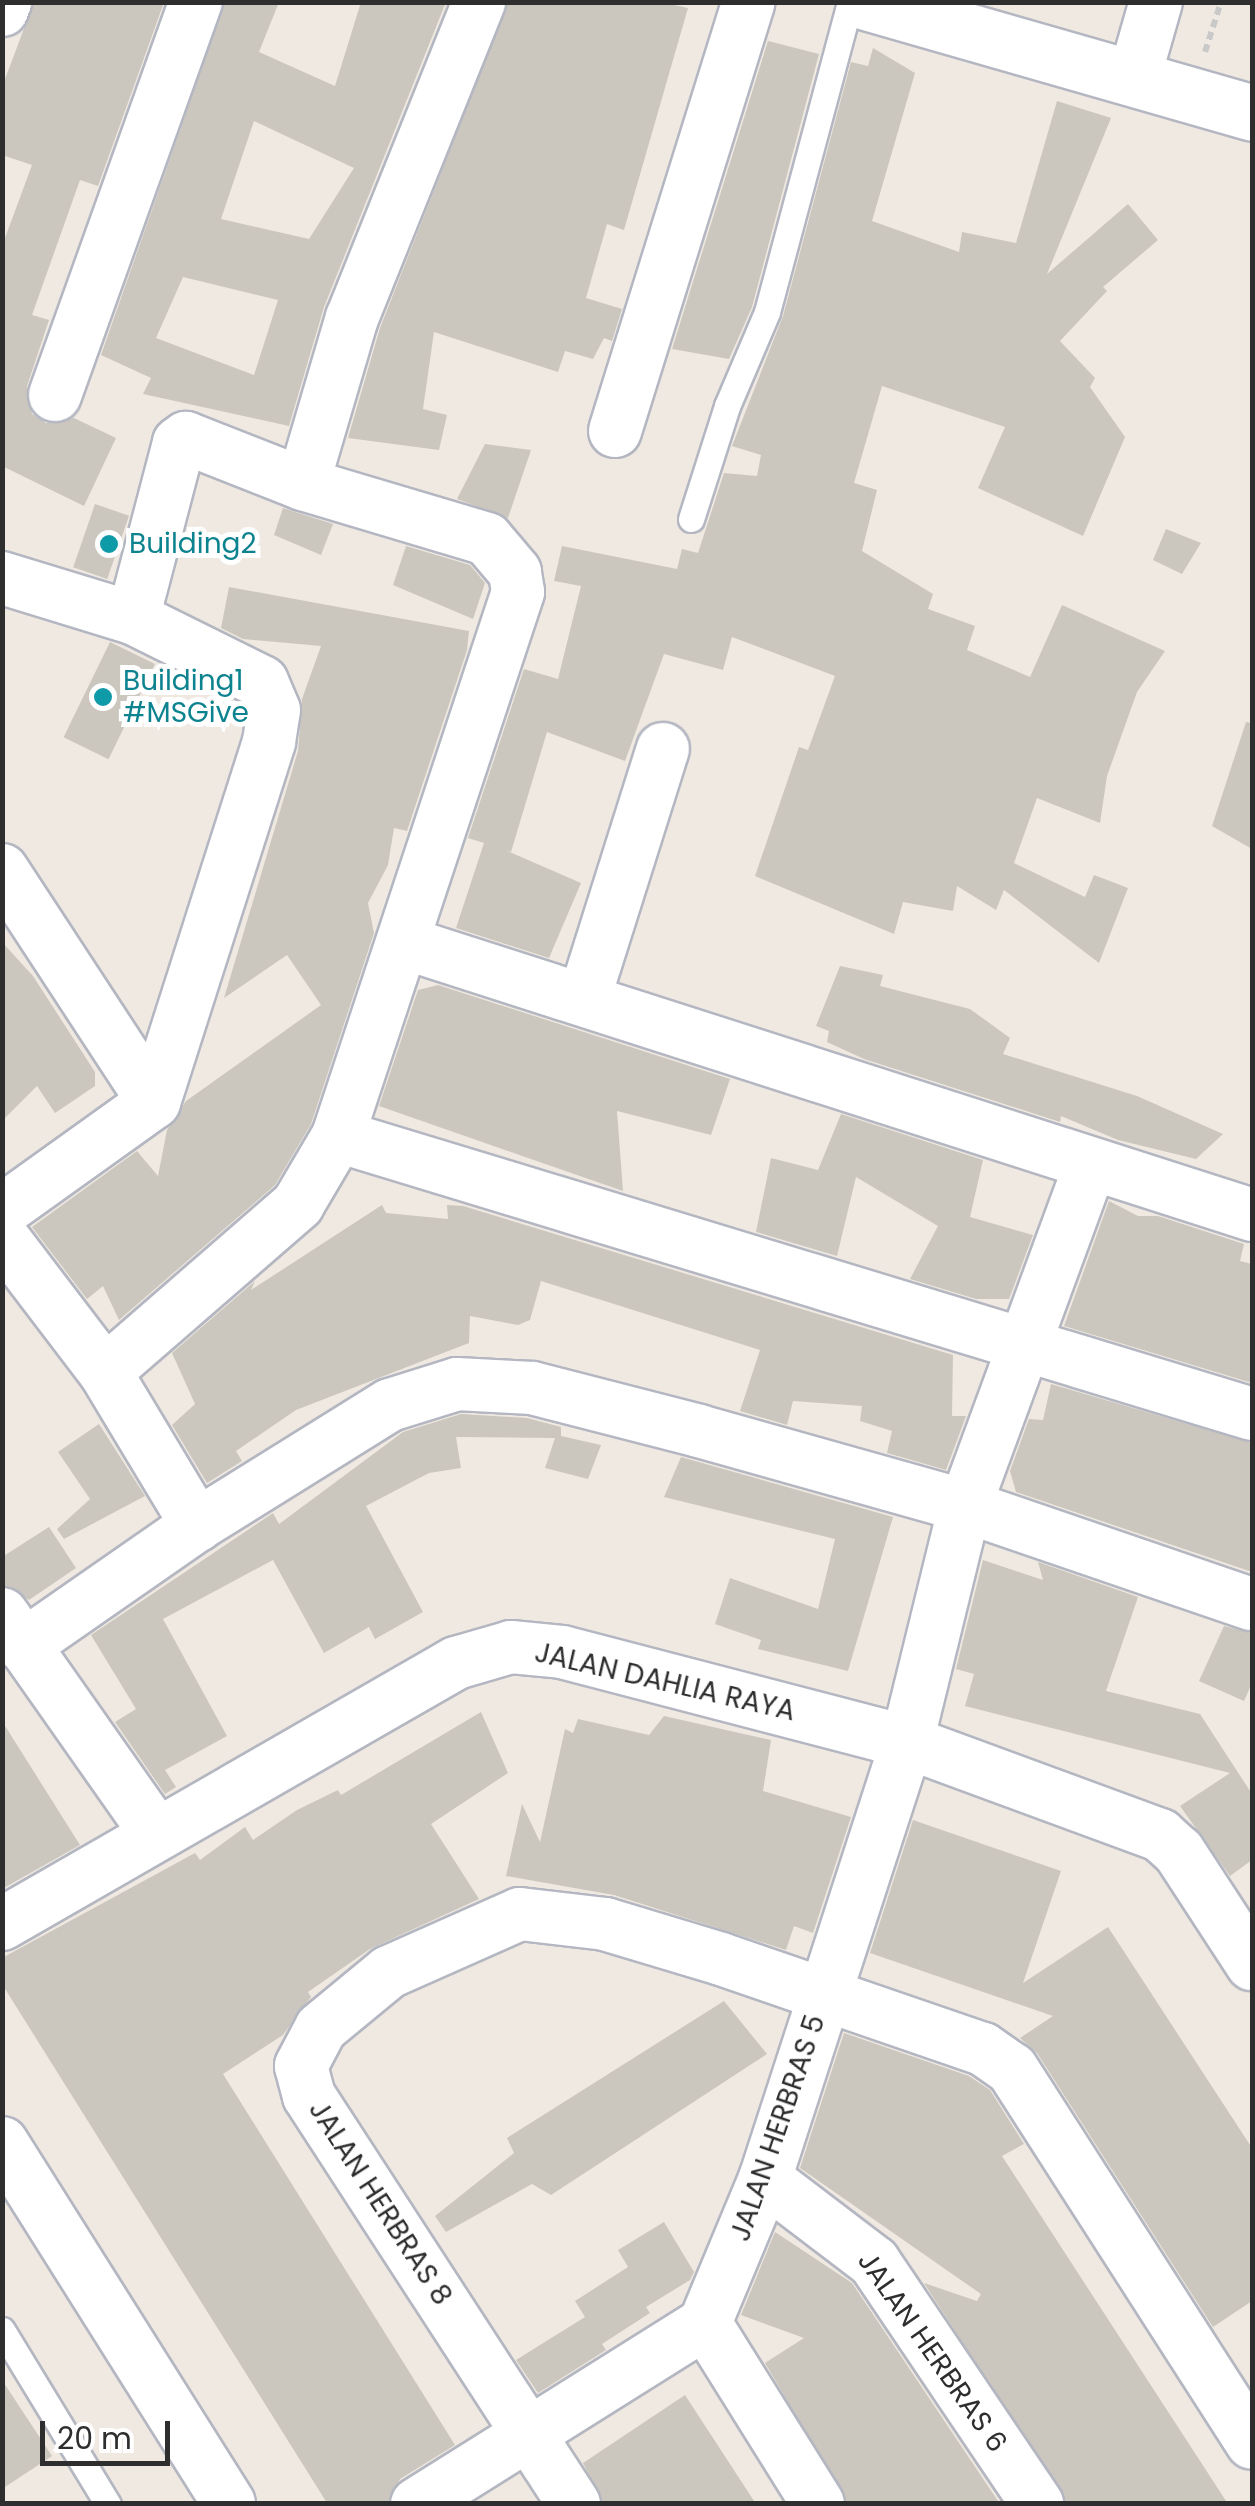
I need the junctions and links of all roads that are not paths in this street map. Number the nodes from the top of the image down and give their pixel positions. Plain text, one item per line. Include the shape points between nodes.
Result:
1 (5, 2) edge
2 (196, 2) edge
3 (478, 2) edge
4 (749, 2) edge
5 (850, 2) edge
6 (866, 2) edge
7 (1156, 2) edge
8 (2, 10) edge
9 (929, 10) edge
10 (1135, 75) junction
11 (1252, 113) edge
12 (55, 395) dead end
13 (615, 431) dead end
14 (302, 484) junction
15 (691, 519) dead end
16 (2, 578) edge
17 (134, 618) junction
18 (663, 749) dead end
19 (2, 870) edge
20 (405, 943) junction
21 (585, 996) junction
22 (154, 1102) junction
23 (338, 1136) junction
24 (1090, 1166) junction
25 (2, 1211) edge
26 (1252, 1214) edge
27 (2, 1237) edge
28 (1027, 1342) junction
29 (105, 1372) junction
30 (1252, 1414) edge
31 (965, 1506) junction
32 (198, 1525) junction
33 (1252, 1604) edge
34 (13, 1630) edge
35 (907, 1742) junction
36 (156, 1833) junction
37 (2, 1924) edge
38 (1252, 1964) edge
39 (823, 1995) junction
40 (2, 2143) edge
41 (765, 2180) junction
42 (705, 2324) junction
43 (2, 2330) edge
44 (528, 2429) junction
45 (1252, 2443) edge
46 (108, 2504) edge
47 (229, 2504) edge
48 (417, 2504) edge
49 (574, 2504) edge
50 (818, 2504) edge
51 (1037, 2504) edge

1 - 8 street
2 - 12 street
3 - 14 street via 352,318
4 - 13 street
5 - 15 lane via 768,312 727,406
6 - 9 main road
7 - 10 street
9 - 10 main road
10 - 11 main road
14 - 17 street via 181,439
14 - 20 street via 487,539 515,572 518,592
16 - 17 street
17 - 22 street via 262,682 274,710 270,742
18 - 21 street
19 - 22 street
20 - 21 street
20 - 23 street
21 - 24 street
22 - 25 street
23 - 28 street
23 - 29 street via 298,1204
24 - 26 street
24 - 28 street
27 - 29 street
28 - 30 street
28 - 31 street
29 - 32 street
31 - 32 street via 532,1388 457,1384 390,1405
31 - 33 street
31 - 35 street
32 - 34 street
34 - 36 street
35 - 36 street, JALAN DAHLIA RAYA via 562,1652 512,1647 456,1663
35 - 38 street, JALAN DAHLIA RAYA via 1160,1835 1179,1852
35 - 39 street
36 - 37 street, JALAN DAHLIA RAYA
39 - 41 street, JALAN HERBRAS 5
39 - 44 street, JALAN HERBRAS 8 via 605,1924 520,1914 389,1972 322,2028 301,2066 309,2096
39 - 45 street, JALAN HERBRAS 5 via 983,2048 1012,2069
40 - 47 street
41 - 42 street, JALAN HERBRAS 5
41 - 51 street, JALAN HERBRAS 6 via 874,2262
42 - 44 street
42 - 50 street
43 - 46 lane
44 - 48 street
44 - 49 street, JALAN HERBRAS 8

